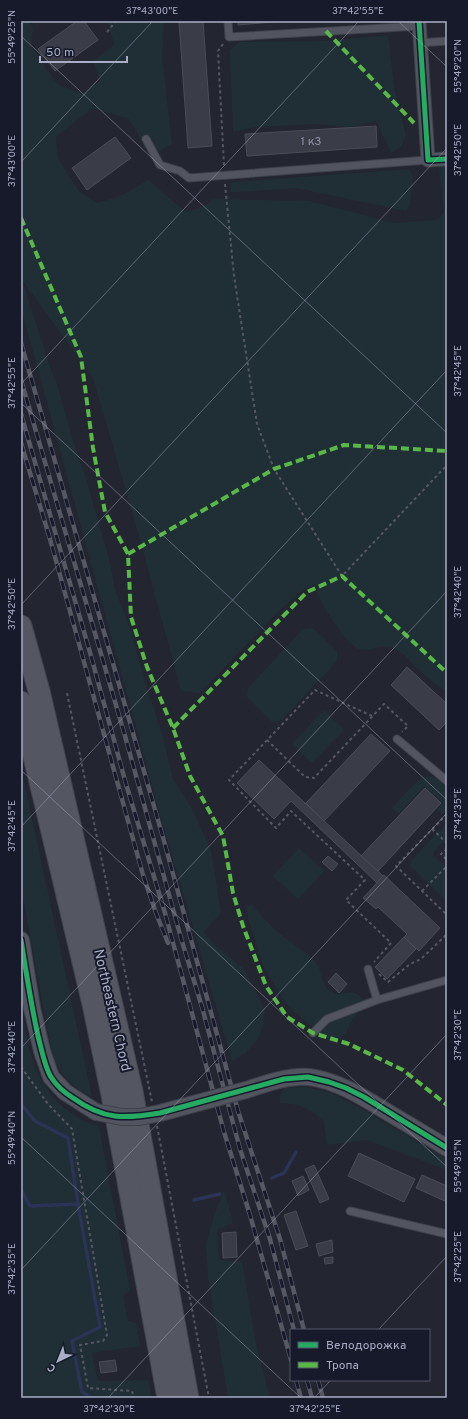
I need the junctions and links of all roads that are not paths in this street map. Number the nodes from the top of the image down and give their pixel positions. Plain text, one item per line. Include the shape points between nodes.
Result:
1 (228, 21) edge
2 (419, 24) edge
3 (447, 41) edge
4 (420, 43) junction
5 (146, 139) dead end
6 (447, 159) edge
7 (428, 160) junction
8 (21, 626) edge
9 (21, 702) edge
10 (396, 739) road end
11 (447, 781) edge
12 (21, 940) edge
13 (369, 967) road end
14 (447, 980) edge
15 (377, 1000) junction
16 (313, 1033) dead end
17 (447, 1148) edge
18 (350, 1211) dead end
19 (447, 1234) edge
20 (168, 1398) edge
21 (188, 1398) edge

1 - 2 lane via 229,37
2 - 4 street
3 - 4 lane
4 - 7 street
5 - 7 lane via 160,165 180,171 189,178
6 - 7 street
8 - 21 main road, Northeastern Chord via 39,691 132,1091
9 - 20 main road, Northeastern Chord via 93,1004
10 - 11 lane
12 - 17 street, bridge via 32,1008 51,1077 65,1092 96,1112 122,1117 140,1117 284,1079 308,1077 346,1088 364,1097
13 - 15 lane
14 - 15 lane
15 - 16 lane via 327,1019
18 - 19 lane

